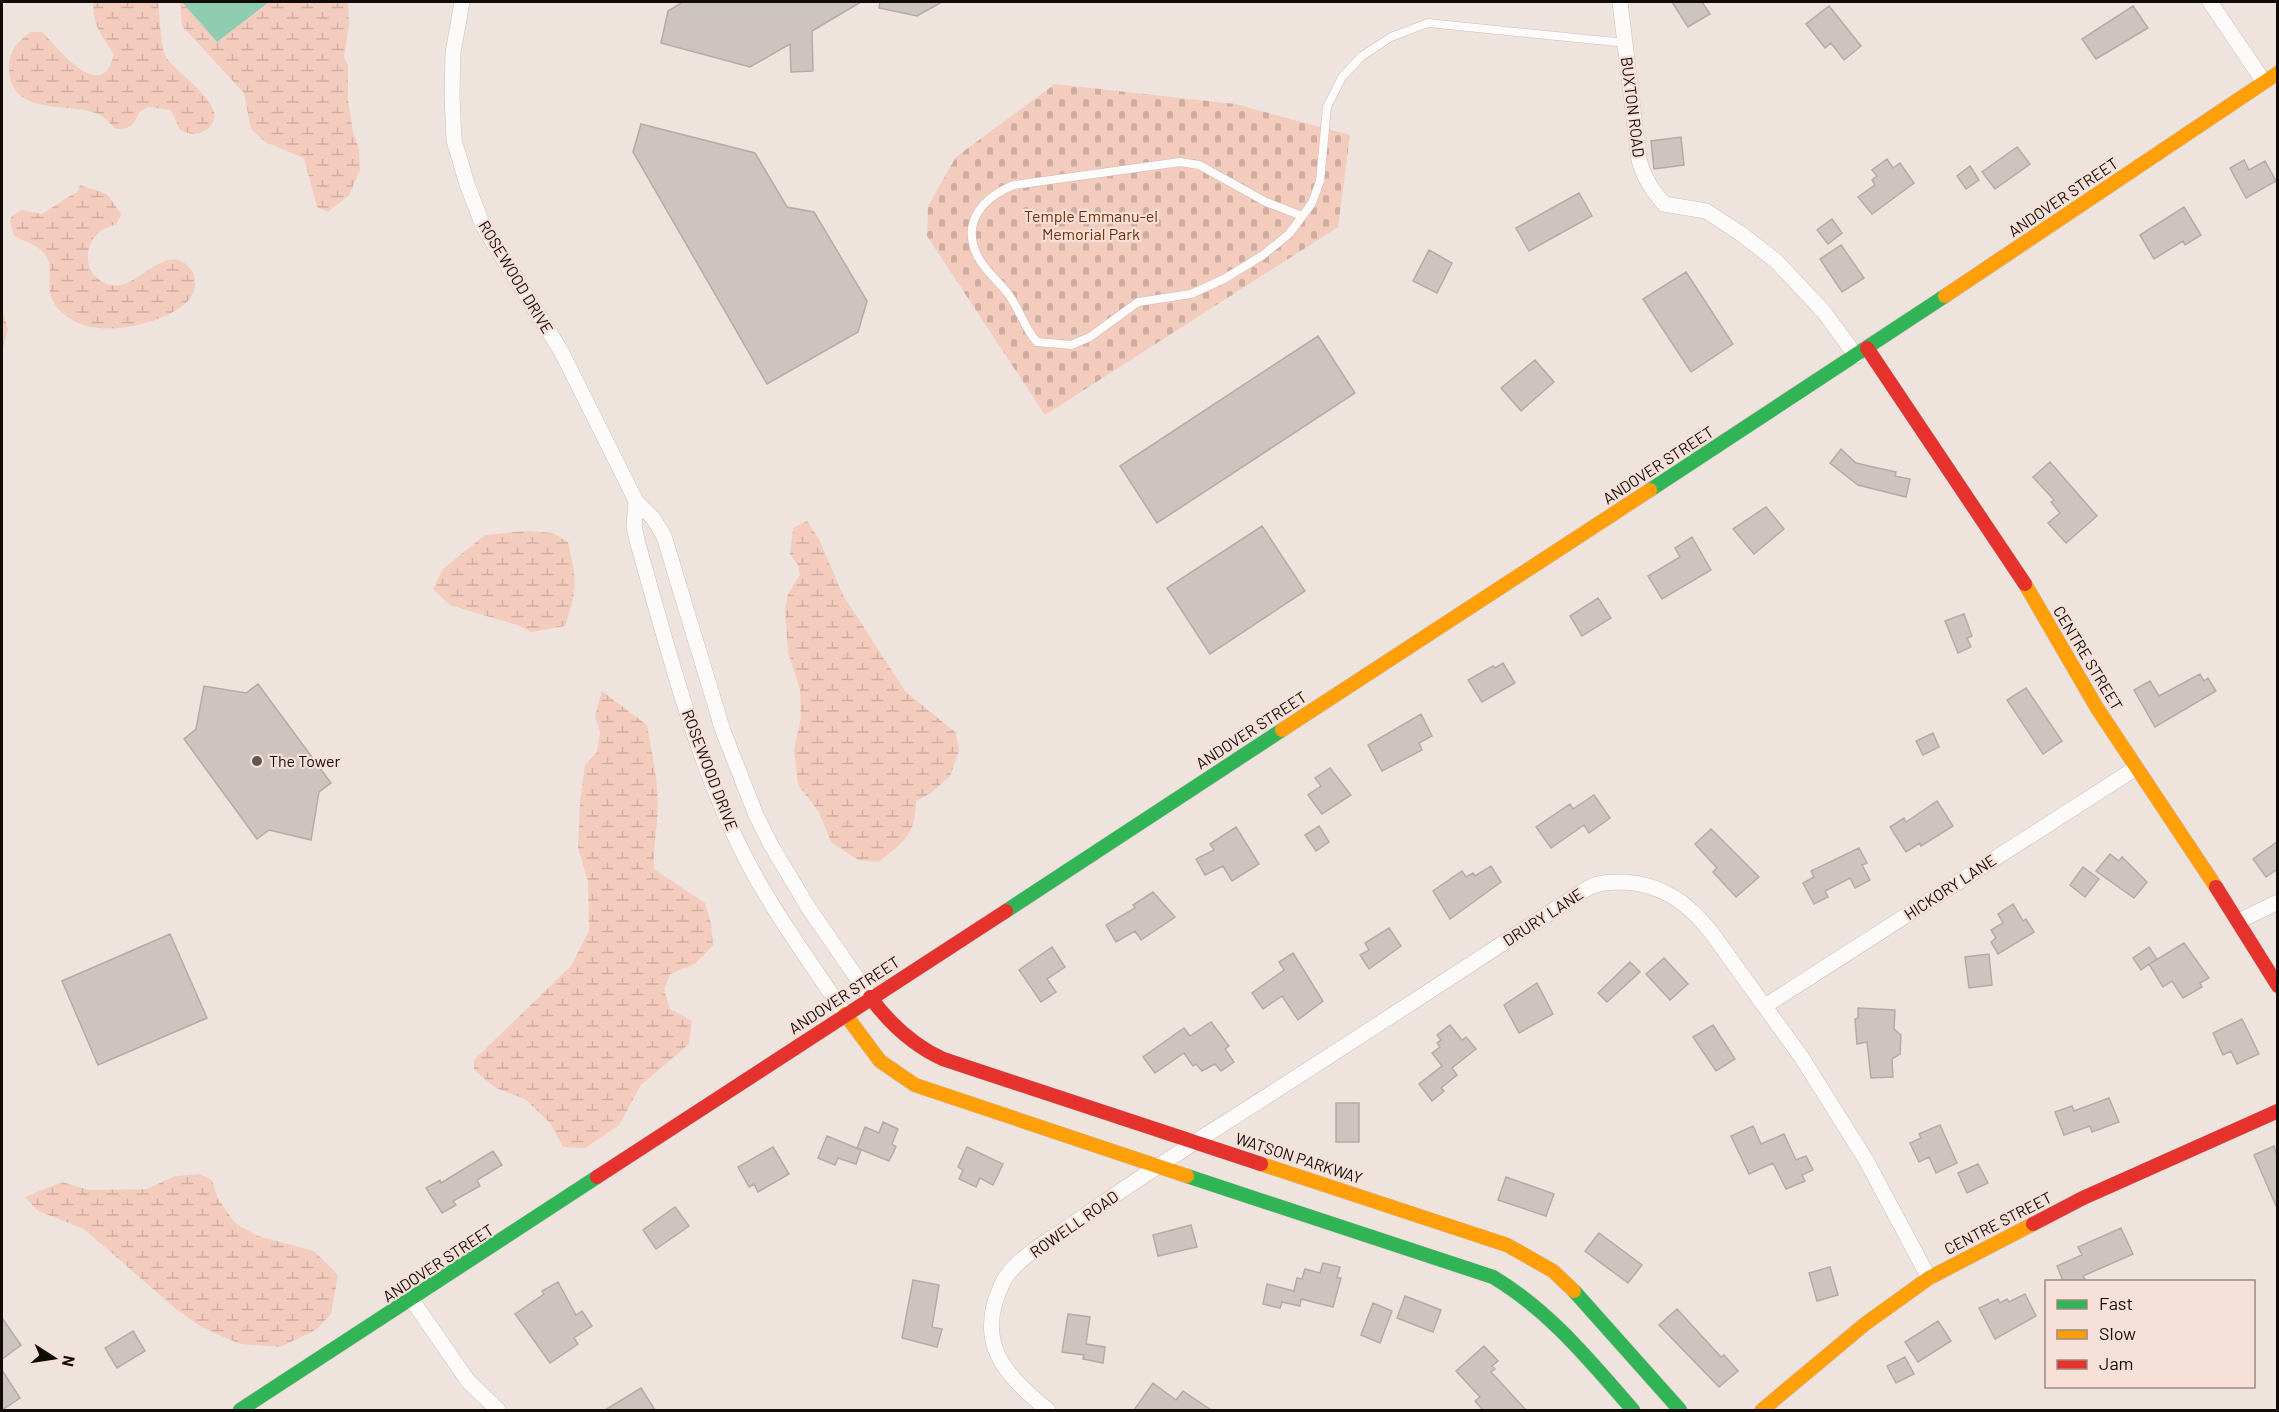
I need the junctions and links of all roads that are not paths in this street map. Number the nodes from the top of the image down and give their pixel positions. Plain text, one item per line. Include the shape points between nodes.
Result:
1 (462, 2) edge
2 (1620, 2) edge
3 (2210, 2) edge
4 (1626, 43) junction
5 (2277, 73) edge
6 (2264, 82) junction
7 (1302, 216) junction
8 (1861, 352) junction
9 (636, 501) junction
10 (2136, 768) junction
11 (2277, 902) edge
12 (2239, 921) junction
13 (2277, 986) edge
14 (870, 997) junction
15 (1765, 1006) junction
16 (845, 1014) junction
17 (2277, 1111) edge
18 (1197, 1141) junction
19 (1156, 1166) junction
20 (1929, 1278) junction
21 (411, 1300) junction
22 (240, 1410) edge
23 (498, 1410) edge
24 (1048, 1410) edge
25 (1633, 1410) edge
26 (1680, 1410) edge
27 (1762, 1410) edge

1 - 9 street, ROSEWOOD DRIVE via 453,53 452,95 454,140 467,184 483,226 561,351
2 - 4 street, BUXTON ROAD
3 - 6 street
4 - 7 lane via 1428,22 1391,37 1362,56 1342,77 1327,107 1320,181
4 - 8 street, BUXTON ROAD via 1639,160 1653,191 1664,204 1706,211 1740,232 1776,261
5 - 6 main road, ANDOVER STREET
6 - 8 main road, ANDOVER STREET
7 - 7 lane via 1280,241 1224,279 1191,294 1138,302 1090,337 1071,345 1037,342 1026,330 1011,297 977,256 971,234 981,205 1014,185 1180,162 1199,165 1266,202
8 - 10 main road, CENTRE STREET via 2009,557
8 - 14 main road, ANDOVER STREET
9 - 14 street, ROSEWOOD DRIVE via 664,536 723,731 756,815 808,907
9 - 16 street, ROSEWOOD DRIVE via 634,525 638,544 696,741 730,826 784,922
10 - 12 main road, CENTRE STREET
10 - 15 street, HICKORY LANE
11 - 12 street
12 - 13 main road, CENTRE STREET
14 - 16 main road, ANDOVER STREET
14 - 18 main road, WATSON PARKWAY via 892,1027 927,1052
15 - 18 street, DRURY LANE via 1696,914 1677,897 1635,883 1593,885
15 - 20 street, DRURY LANE via 1866,1160
16 - 19 main road via 872,1054 888,1070 911,1083
16 - 21 main road, ANDOVER STREET
17 - 20 main road, CENTRE STREET via 2083,1198
18 - 19 street, DRURY LANE
18 - 26 main road, WATSON PARKWAY via 1507,1245 1531,1257 1575,1292
19 - 24 street, ROWELL ROAD via 1030,1254 1002,1282 994,1305 993,1347 1011,1378
19 - 25 main road via 1493,1277 1531,1299 1550,1316
20 - 27 main road, CENTRE STREET via 1865,1324
21 - 22 main road, ANDOVER STREET
21 - 23 street via 468,1381

